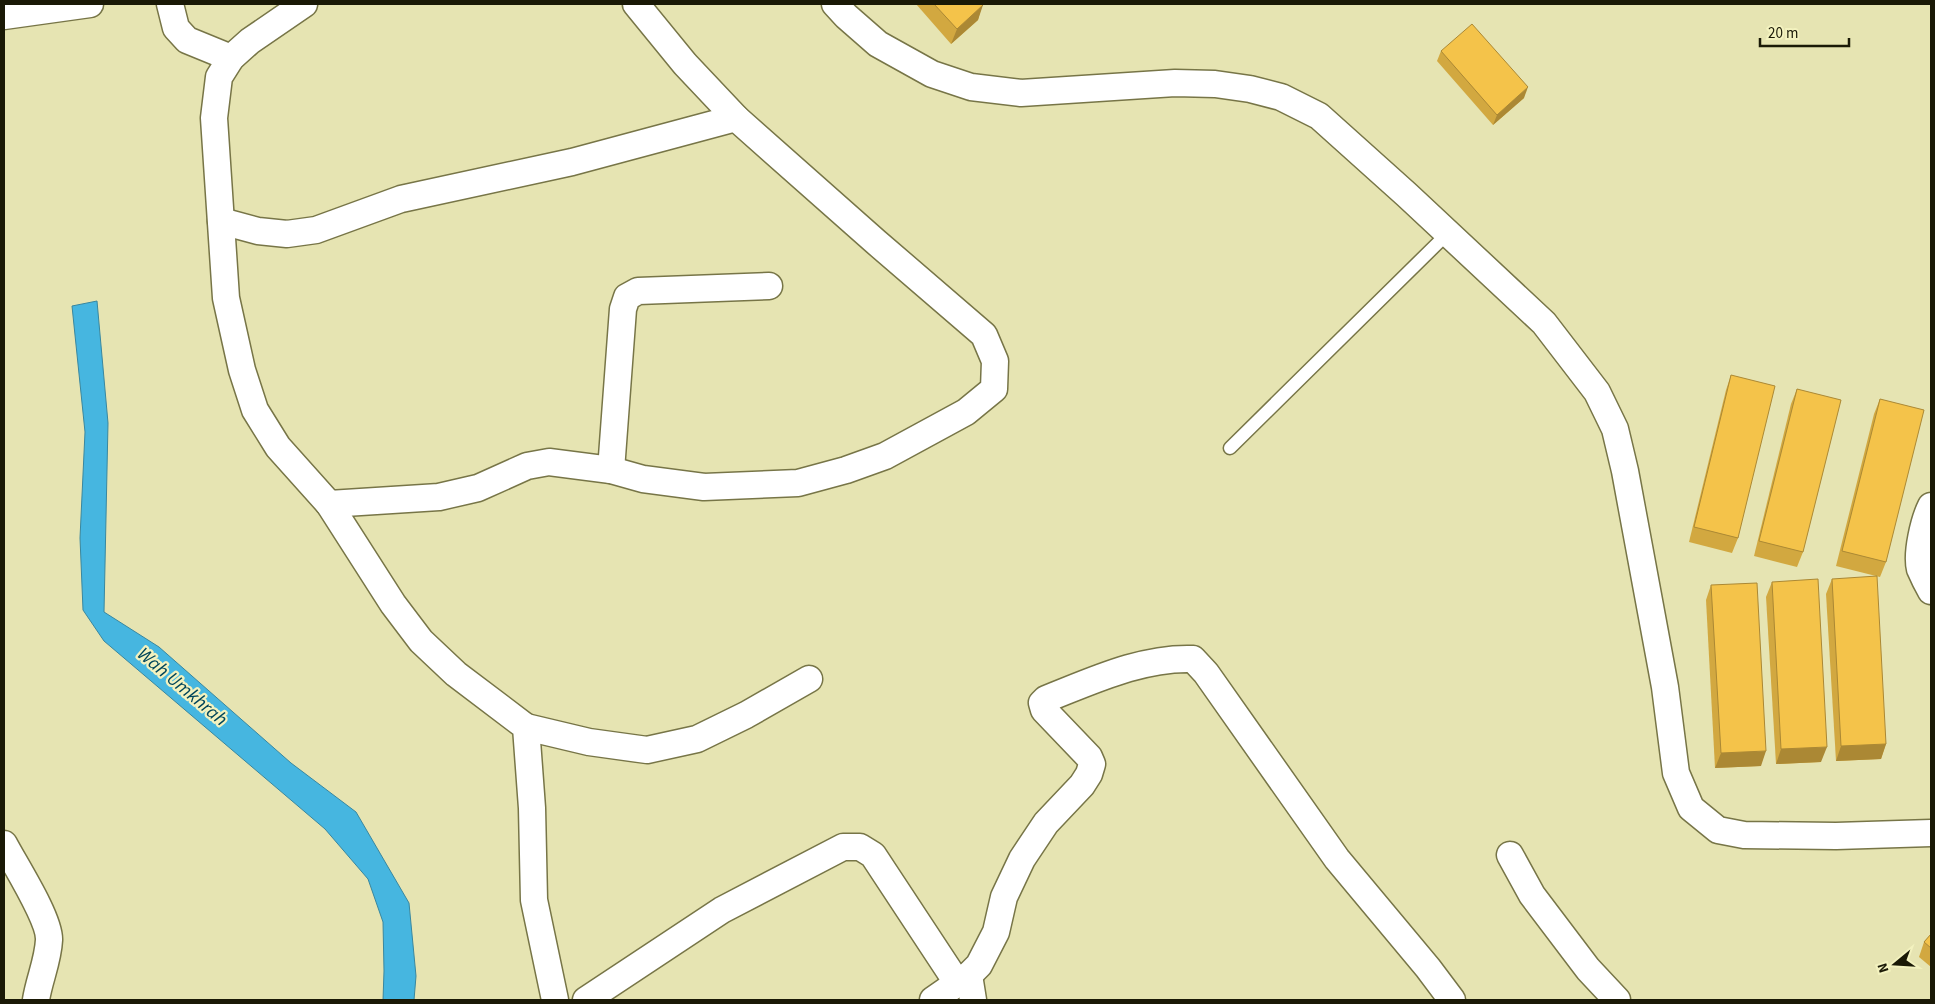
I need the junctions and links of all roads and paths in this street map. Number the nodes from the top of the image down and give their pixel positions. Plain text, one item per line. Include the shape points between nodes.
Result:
1 (90, 4) edge
2 (170, 4) edge
3 (304, 4) edge
4 (636, 4) edge
5 (835, 4) edge
6 (4, 16) edge
7 (231, 58) junction
8 (736, 118) junction
9 (221, 221) junction
10 (1448, 233) junction
11 (769, 286) dead end
12 (1230, 448) dead end
13 (611, 470) junction
14 (329, 504) junction
15 (1931, 506) edge
16 (1931, 591) edge
17 (809, 679) dead end
18 (526, 727) junction
19 (1931, 833) edge
20 (4, 844) edge
21 (1510, 855) dead end
22 (967, 986) edge
23 (36, 1000) edge
24 (554, 1000) edge
25 (586, 1000) edge
26 (933, 1000) edge
27 (1452, 1000) edge
28 (1616, 1000) edge

1 - 6 street
2 - 7 street via 176,28 187,40
3 - 7 street
4 - 8 street via 685,64
5 - 10 street via 878,44 932,74 971,87 1021,94 1175,83 1215,84 1281,97 1319,116
7 - 9 street via 219,77 214,118
8 - 9 street via 572,162 401,199 316,230 286,234 258,231
8 - 13 street via 984,335 995,361 994,389 966,412 884,456 798,483 704,487 643,479
9 - 14 street via 226,298 242,370 255,410 278,447
10 - 12 lane
10 - 19 street via 1544,323 1596,392 1615,429 1665,687 1676,773 1691,808 1718,830 1744,835
11 - 13 street via 638,291 627,297 623,309
13 - 14 street via 548,462 527,466 478,488 439,497
14 - 18 street via 393,604 421,641 456,674
15 - 16 street via 1923,531 1919,562
17 - 18 street via 697,739 647,750 589,742
18 - 24 street via 534,900
20 - 23 street via 46,922 48,954
21 - 28 street via 1532,895
22 - 25 street via 873,855 860,847 843,847 722,910
22 - 26 street
22 - 27 street via 996,932 1004,897 1022,859 1046,823 1082,785 1092,764 1044,710 1042,703 1107,675 1171,658 1193,659 1206,673 1337,859

